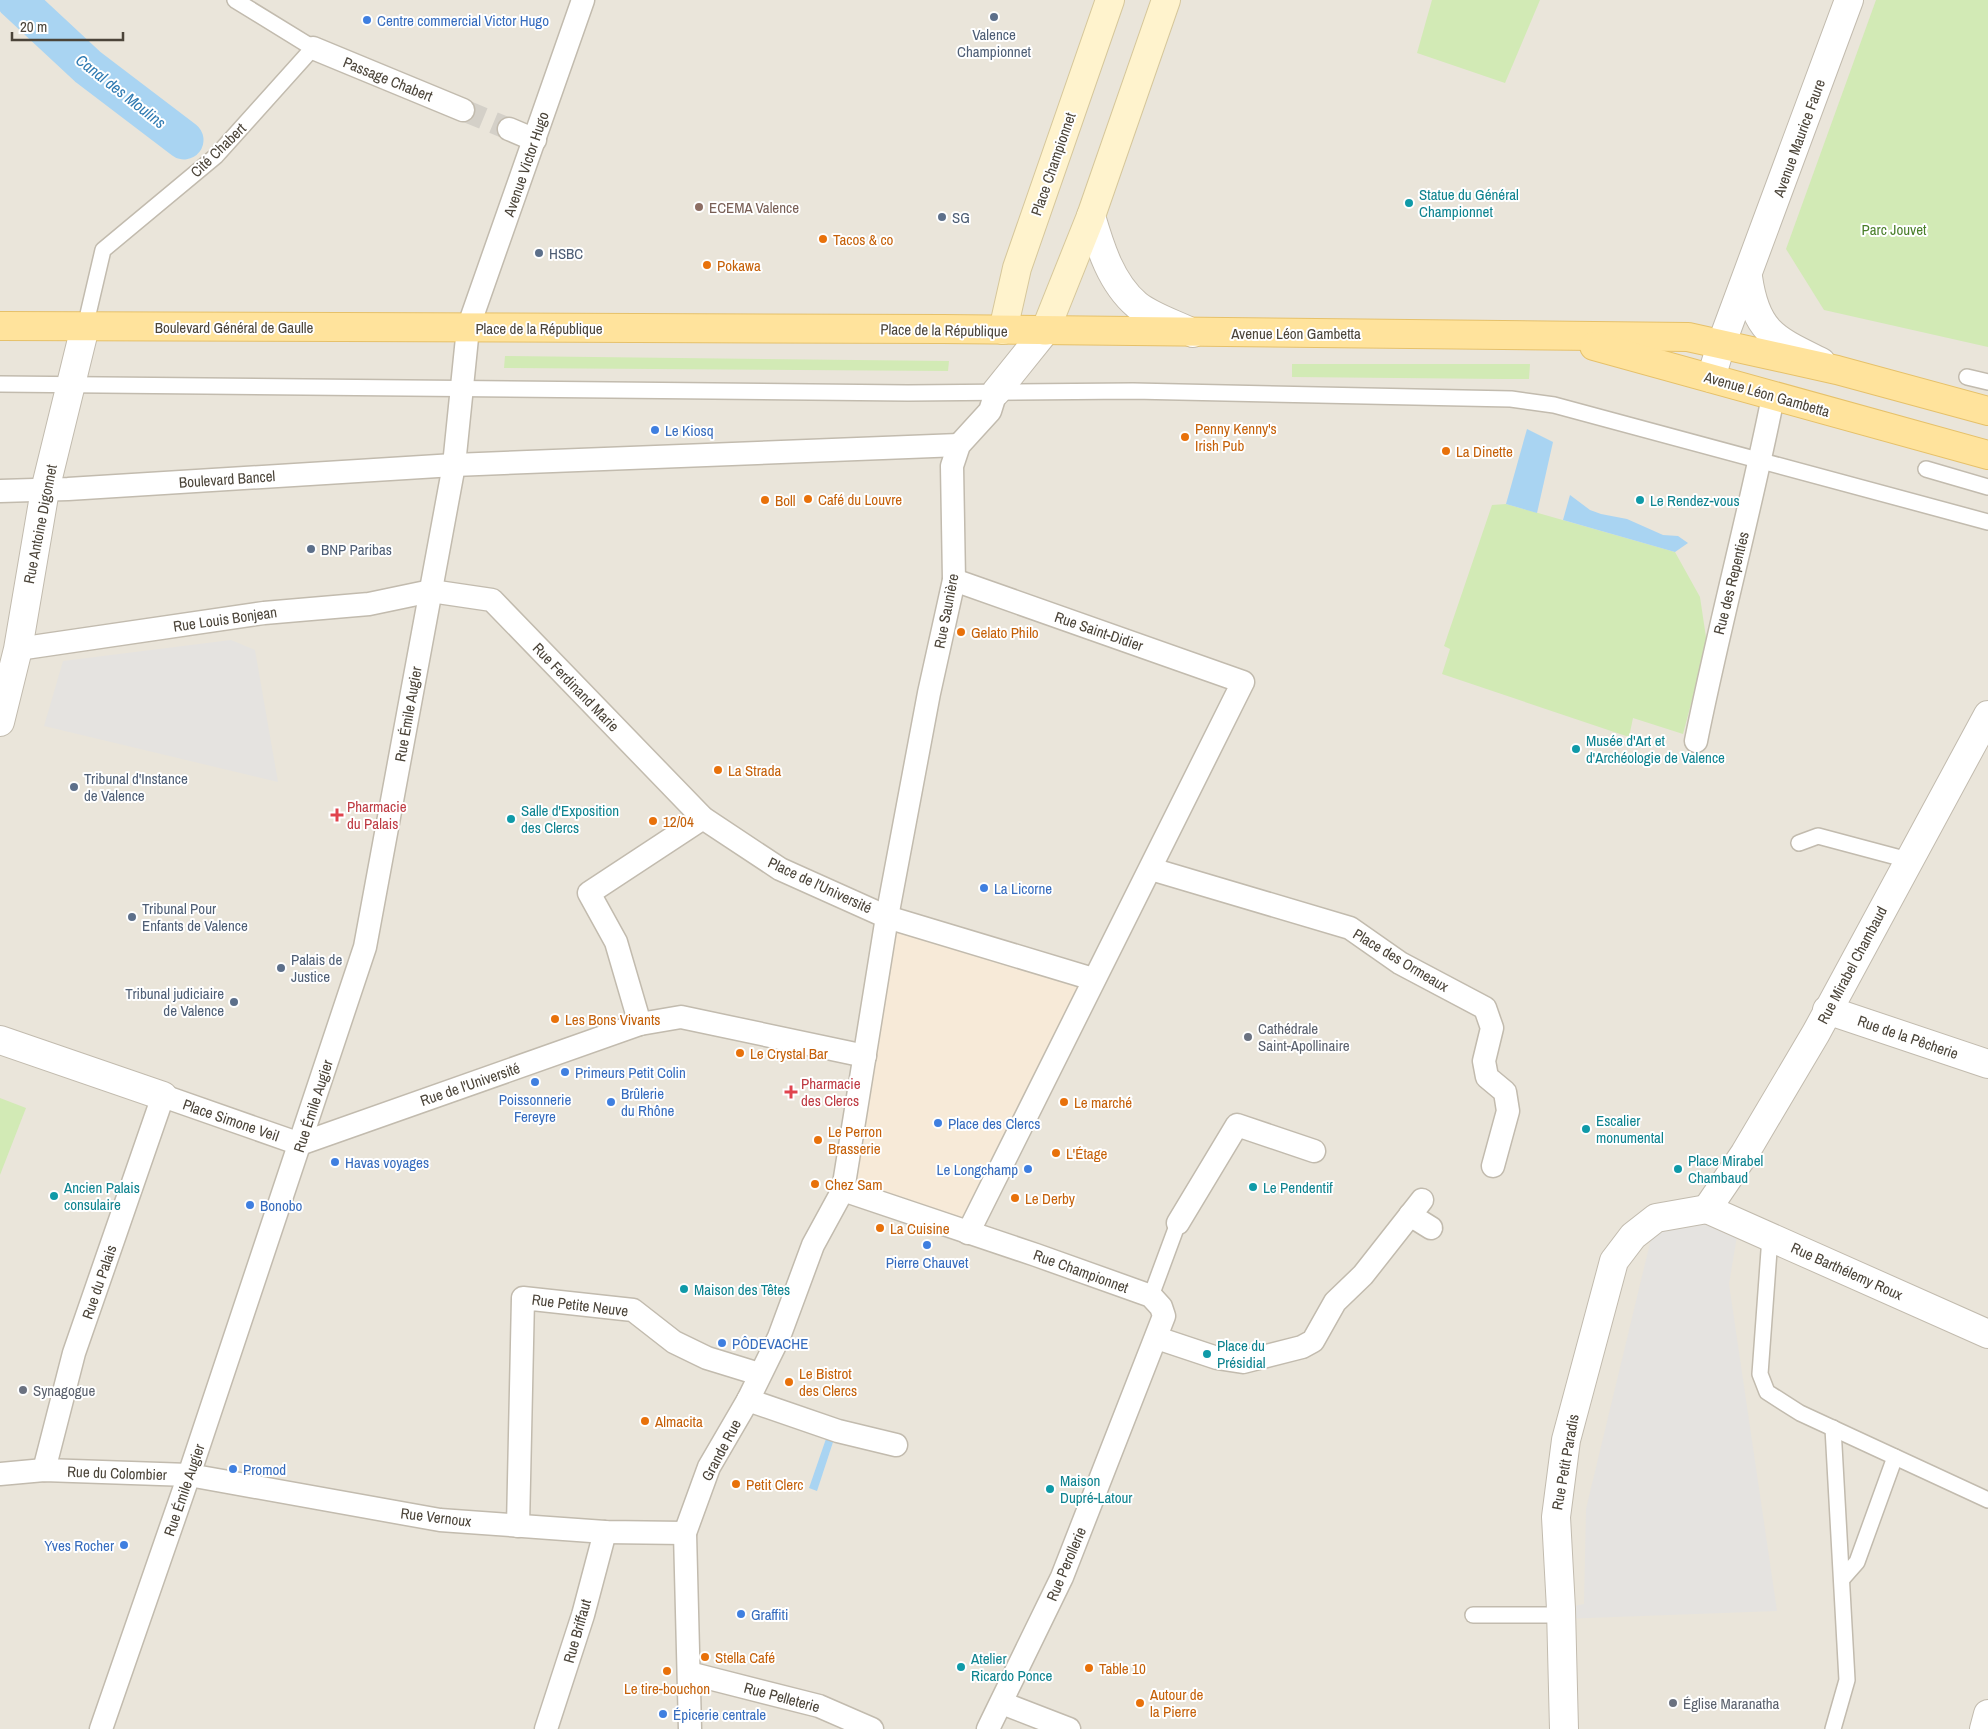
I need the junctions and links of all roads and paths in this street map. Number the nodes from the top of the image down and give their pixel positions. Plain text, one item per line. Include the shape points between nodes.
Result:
1 (235, 0) edge
2 (583, 0) edge
3 (1110, 0) edge
4 (1166, 0) edge
5 (1849, 0) edge
6 (313, 48) junction
7 (462, 110) tunnel mouth
8 (509, 130) tunnel mouth
9 (534, 140) junction
10 (1090, 216) junction
11 (1748, 277) junction
12 (0, 326) edge
13 (85, 327) junction
14 (468, 328) junction
15 (1003, 330) junction
16 (1045, 331) junction
17 (1193, 333) junction
18 (1547, 334) junction
19 (1721, 345) junction
20 (1838, 370) junction
21 (1967, 377) dead end
22 (1711, 378) junction
23 (1988, 382) edge
24 (0, 384) edge
25 (69, 385) junction
26 (461, 389) junction
27 (996, 392) junction
28 (1773, 396) junction
29 (1988, 412) edge
30 (959, 445) junction
31 (1988, 455) edge
32 (1760, 460) junction
33 (454, 465) junction
34 (1926, 470) dead end
35 (1988, 487) edge
36 (45, 490) junction
37 (0, 491) edge
38 (1988, 522) edge
39 (954, 580) junction
40 (431, 591) junction
41 (18, 649) junction
42 (1988, 715) edge
43 (0, 722) edge
44 (1696, 741) dead end
45 (703, 818) junction
46 (1799, 843) dead end
47 (1908, 860) junction
48 (1151, 869) junction
49 (887, 917) junction
50 (1093, 979) junction
51 (1827, 1010) junction
52 (640, 1024) junction
53 (0, 1040) edge
54 (865, 1056) junction
55 (1988, 1064) edge
56 (162, 1096) junction
57 (300, 1144) junction
58 (1314, 1152) dead end
59 (1493, 1166) dead end
60 (843, 1190) junction
61 (1707, 1209) junction
62 (1178, 1223) joint
63 (1431, 1228) dead end
64 (968, 1233) junction
65 (1770, 1237) junction
66 (1150, 1296) junction
67 (1988, 1334) edge
68 (1157, 1338) junction
69 (759, 1374) junction
70 (748, 1400) junction
71 (1833, 1428) junction
72 (896, 1445) dead end
73 (1895, 1456) junction
74 (44, 1470) junction
75 (0, 1474) edge
76 (189, 1476) junction
77 (1988, 1500) edge
78 (518, 1526) junction
79 (605, 1532) junction
80 (685, 1533) junction
81 (1842, 1579) junction
82 (1473, 1616) dead end
83 (1561, 1616) junction
84 (689, 1673) junction
85 (1002, 1703) junction
86 (1988, 1714) edge
87 (101, 1729) edge
88 (546, 1729) edge
89 (690, 1729) edge
90 (872, 1729) edge
91 (988, 1729) edge
92 (1069, 1729) edge
93 (1564, 1729) edge
94 (1833, 1729) edge
95 (1984, 1729) edge

1 - 6 lane
2 - 9 street, Avenue Victor Hugo
3 - 15 main road, Place Championnet via 1017,268
4 - 10 main road
5 - 11 street, Avenue Maurice Faure
6 - 7 street, Passage Chabert
6 - 13 lane, Cité Chabert via 216,156 103,250
8 - 9 street
9 - 14 street, Avenue Victor Hugo
10 - 16 main road
10 - 17 street via 1100,249 1122,289 1138,305
11 - 19 street, Avenue Maurice Faure
11 - 20 street, Avenue Maurice Faure via 1757,316 1770,333
12 - 13 main road, Boulevard Général de Gaulle
13 - 14 main road, Boulevard Général de Gaulle
13 - 25 street, Rue Antoine Digonnet
14 - 15 main road, Place de la République
14 - 26 street, Place de la République
15 - 16 main road, Place de la République
16 - 17 main road, Avenue Léon Gambetta
16 - 27 street, Rue Saunière
17 - 18 main road, Avenue Léon Gambetta
18 - 19 main road, Avenue Léon Gambetta via 1688,337
18 - 22 main road, Avenue Léon Gambetta
19 - 20 main road, Avenue Léon Gambetta
19 - 22 street, Avenue Maurice Faure
20 - 29 main road, Avenue Léon Gambetta
21 - 23 lane
22 - 28 main road, Avenue Léon Gambetta
24 - 25 lane
25 - 26 lane
25 - 36 street, Rue Antoine Digonnet
26 - 27 lane
26 - 33 street, Place de la République
27 - 30 street, Rue Saunière via 990,411
27 - 32 lane via 1133,391 1512,400 1554,405
28 - 31 main road, Avenue Léon Gambetta
28 - 32 street, Rue des Repenties
30 - 33 street
30 - 39 street, Rue Saunière via 952,466
32 - 38 lane
32 - 44 street, Rue des Repenties via 1715,646
33 - 36 street, Boulevard Bancel
33 - 40 street, Rue Émile Augier
34 - 35 lane
36 - 37 street, Boulevard Bancel
36 - 41 street, Rue Antoine Digonnet
39 - 48 street, Rue Saint-Didier via 1243,682
39 - 49 street, Rue Saunière
40 - 41 street, Rue Louis Bonjean via 369,604 264,612
40 - 45 street, Rue Ferdinand Marie via 492,600
40 - 57 street, Rue Émile Augier via 365,947
41 - 43 street, Rue Antoine Digonnet
42 - 47 street, Rue Mirabel Chambaud
45 - 49 street, Place de l'Université via 780,869
45 - 52 street via 589,893 616,942
46 - 47 lane via 1818,836
47 - 51 street, Rue Mirabel Chambaud
48 - 50 street
48 - 59 street, Place des Ormeaux via 1350,928 1400,963 1485,1008 1492,1028 1484,1061 1486,1077 1506,1092 1508,1111
49 - 50 street
49 - 54 street, Place de l'Université
50 - 64 street
51 - 55 street, Rue de la Pêcherie
51 - 61 street, Rue Mirabel Chambaud via 1745,1153
52 - 54 street via 681,1017
52 - 57 street, Rue de l'Université
53 - 56 street
54 - 60 street
56 - 57 street, Place Simone Veil
56 - 74 street, Rue du Palais via 74,1353
57 - 76 street, Rue Émile Augier
58 - 62 street via 1237,1125
60 - 64 street
60 - 69 street, Grande Rue via 813,1245 779,1337
61 - 65 street, Rue Barthélemy Roux
61 - 83 street, Rue Petit Paradis via 1656,1218 1633,1236 1614,1260 1566,1440 1556,1517
62 - 66 lane
63 - 68 street via 1416,1208 1363,1276 1336,1302 1313,1341 1302,1347 1243,1362
64 - 66 street, Rue Championnet
65 - 67 street, Rue Barthélemy Roux
65 - 71 lane via 1760,1374 1767,1392 1800,1413
66 - 68 street via 1161,1307 1164,1316
68 - 85 street, Rue Perollerie via 1062,1577
69 - 70 street, Grande Rue
69 - 78 street, Rue Petite Neuve via 708,1358 674,1342 633,1310 523,1298
70 - 72 street via 838,1431
70 - 80 street, Grande Rue via 709,1466
71 - 73 lane
71 - 81 lane
73 - 77 lane
73 - 81 lane via 1857,1562
74 - 75 street, Rue du Colombier
74 - 76 street, Rue du Colombier
76 - 78 street, Rue Vernoux via 440,1520
76 - 87 street, Rue Émile Augier
78 - 79 street, Rue Vernoux
79 - 80 street, Rue Vernoux
79 - 88 street, Rue Briffaut
80 - 84 street, Grande Rue
81 - 94 lane via 1847,1680
82 - 83 lane
83 - 93 street, Rue Petit Paradis
84 - 89 street, Grande Rue
84 - 90 street, Rue Pelleterie via 819,1706
85 - 91 street, Rue Perollerie
85 - 92 street
86 - 95 street

